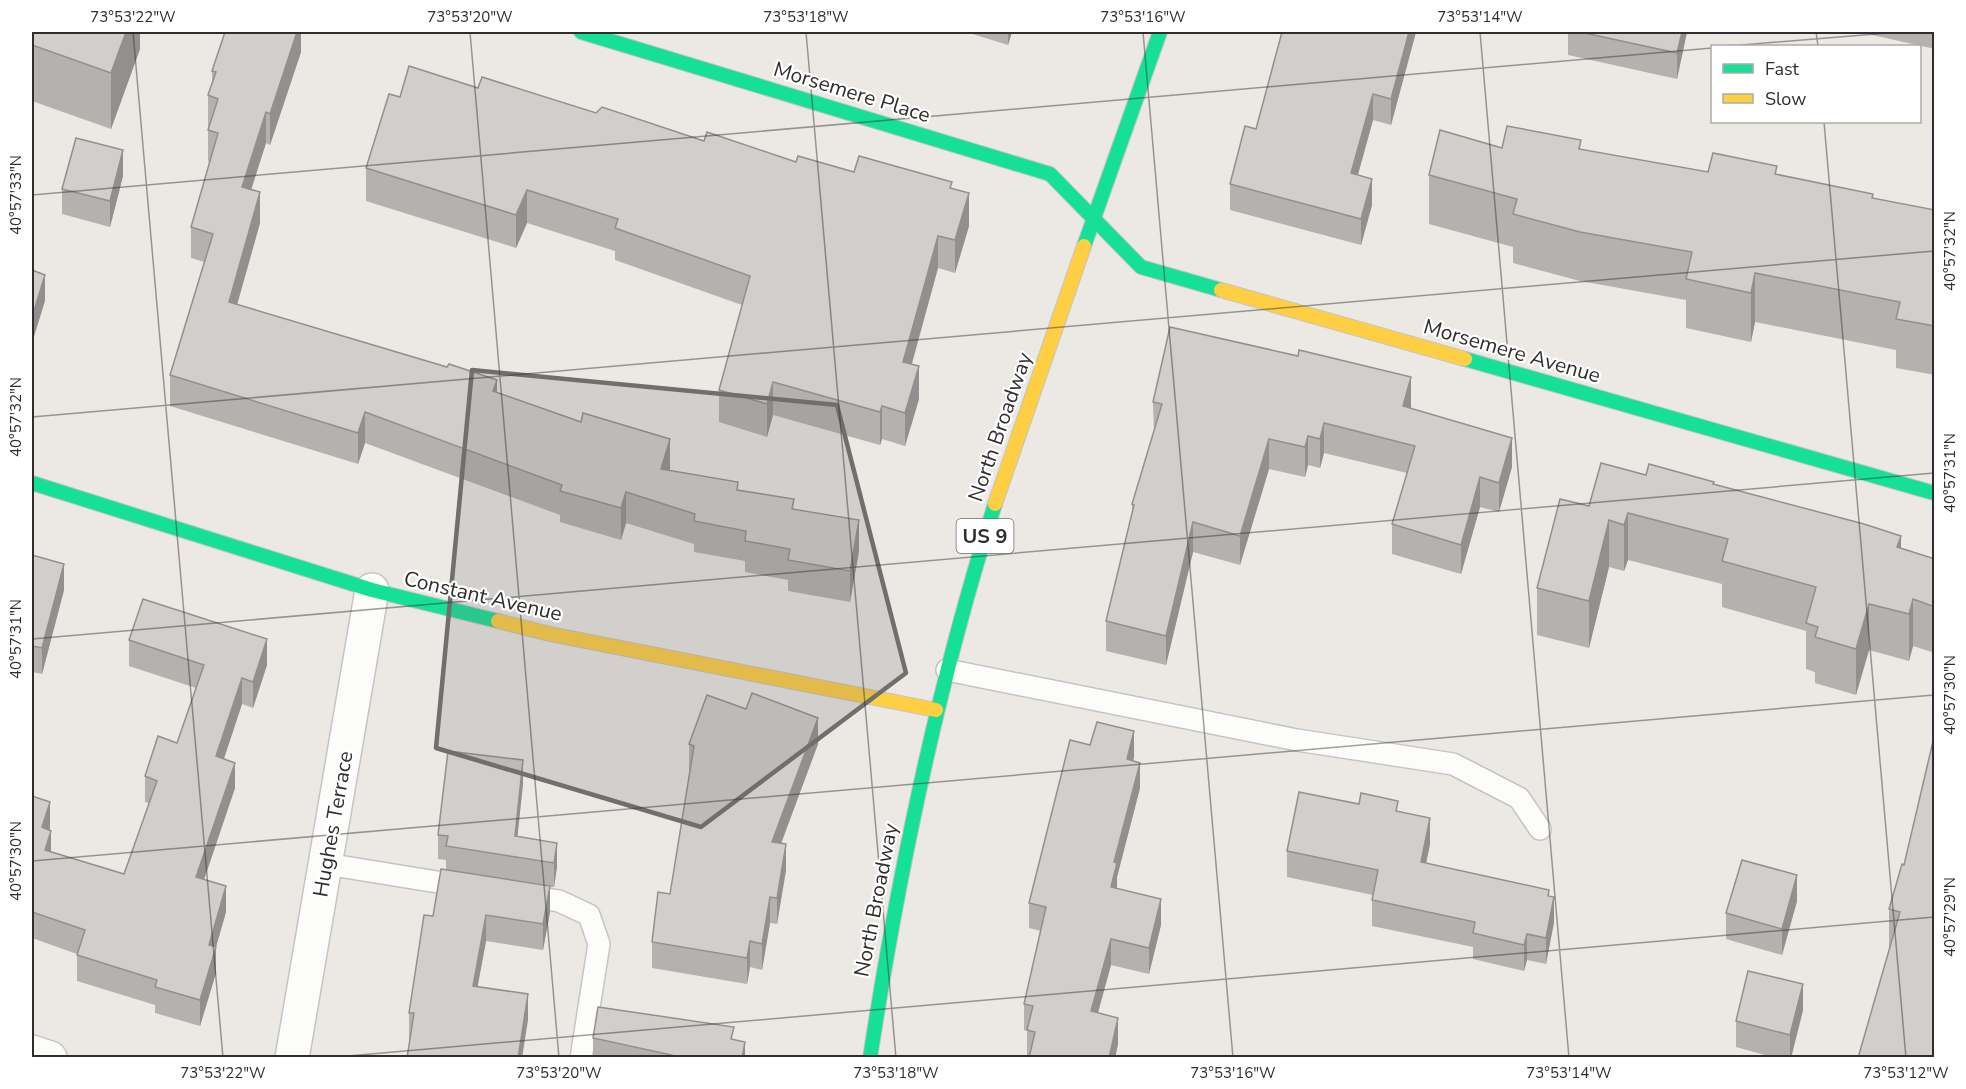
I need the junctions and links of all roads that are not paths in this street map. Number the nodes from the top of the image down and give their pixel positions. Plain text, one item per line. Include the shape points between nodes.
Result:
1 (581, 32) edge
2 (1161, 32) edge
3 (1094, 221) junction
4 (32, 483) edge
5 (1935, 492) edge
6 (372, 590) junction
7 (946, 670) junction
8 (936, 710) junction
9 (1540, 829) dead end
10 (326, 864) junction
11 (32, 1052) edge
12 (50, 1058) edge
13 (292, 1058) edge
14 (581, 1058) edge
15 (870, 1058) edge

1 - 3 street, Morsemere Place via 1050,174
2 - 3 street, North Broadway / US 9
3 - 5 street, Morsemere Avenue via 1141,267
3 - 7 street, North Broadway / US 9 via 999,489
4 - 6 street, Constant Avenue
6 - 8 street, Constant Avenue via 550,634
6 - 10 street, Hughes Terrace
7 - 8 street, North Broadway / US 9
7 - 9 lane via 1297,740 1453,764 1520,798
8 - 15 street, North Broadway / US 9 via 892,914
10 - 13 street, Hughes Terrace
10 - 14 lane via 559,901 589,915 599,944
11 - 12 street

